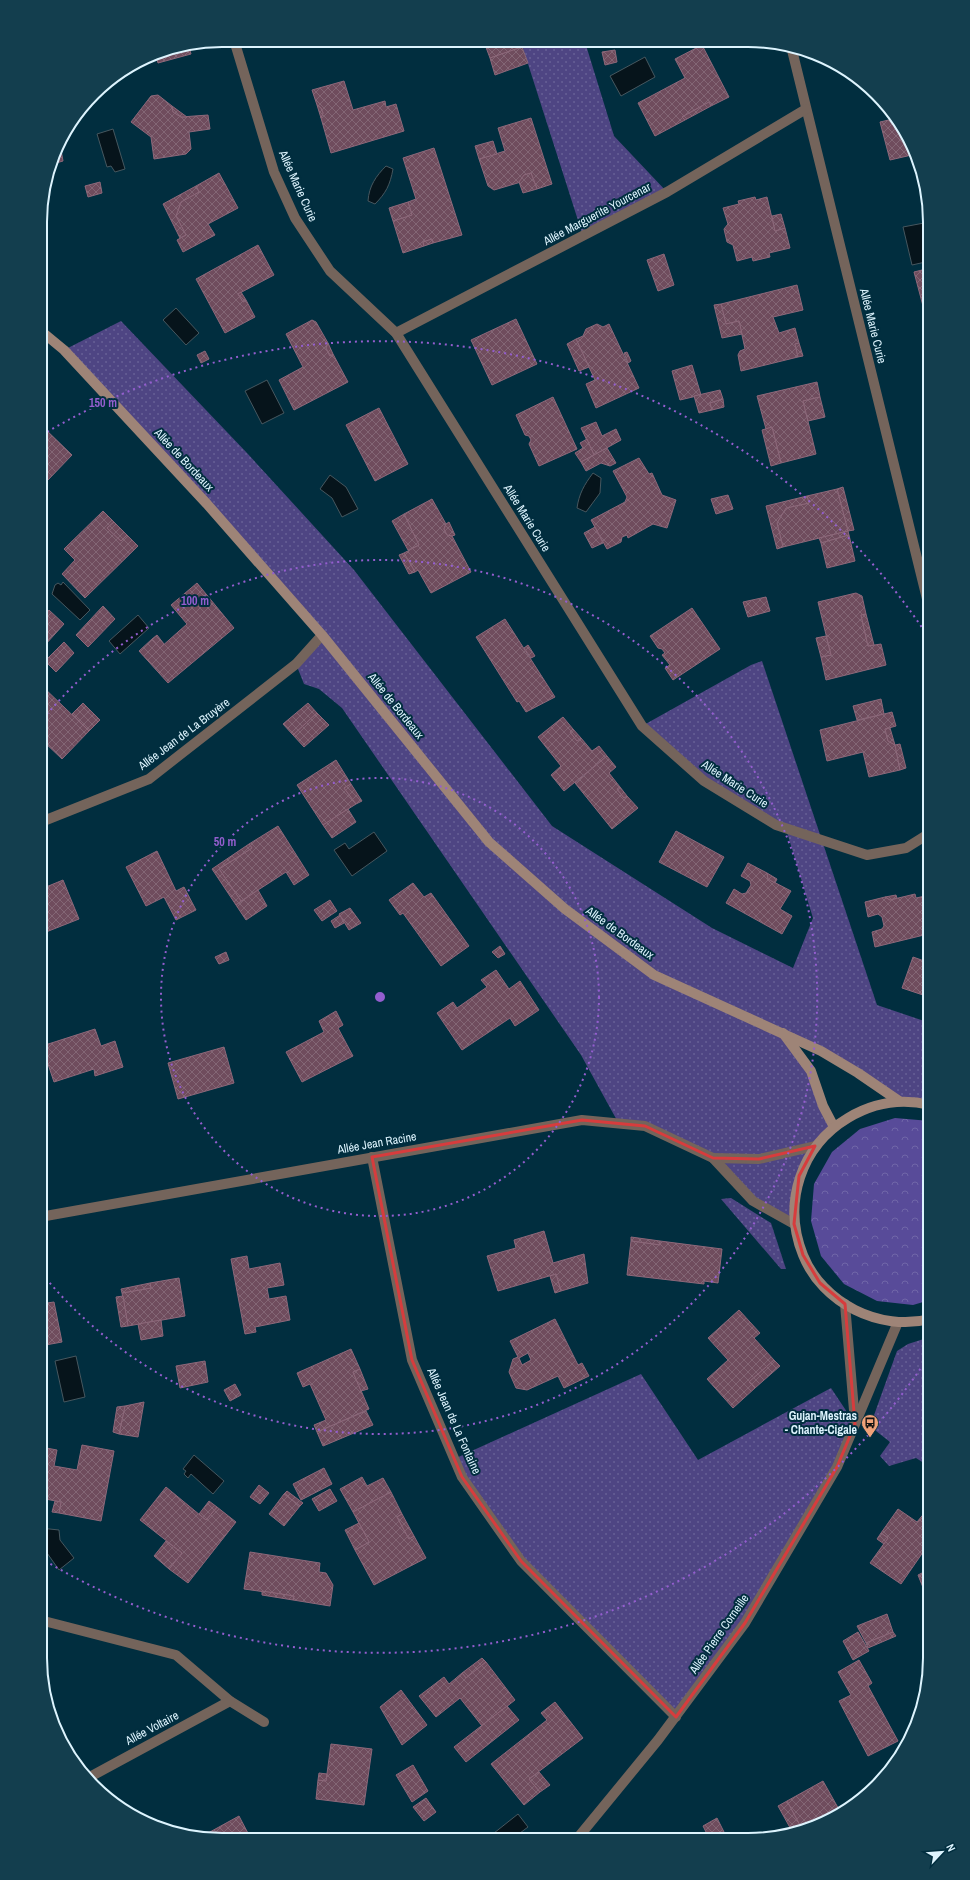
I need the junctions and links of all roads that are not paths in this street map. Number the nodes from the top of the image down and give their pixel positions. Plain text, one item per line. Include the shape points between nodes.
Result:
1 (236, 47) edge
2 (793, 53) edge
3 (806, 109) junction
4 (396, 333) junction
5 (47, 336) edge
6 (923, 583) edge
7 (322, 635) junction
8 (47, 820) edge
9 (923, 837) edge
10 (781, 1032) junction
11 (899, 1102) junction
12 (923, 1104) edge
13 (834, 1127) junction
14 (815, 1146) junction
15 (372, 1157) junction
16 (713, 1158) junction
17 (47, 1216) edge
18 (794, 1224) junction
19 (845, 1304) junction
20 (923, 1321) edge
21 (898, 1322) junction
22 (855, 1424) junction
23 (47, 1622) edge
24 (230, 1701) junction
25 (676, 1717) junction
26 (264, 1722) dead end
27 (92, 1776) edge
28 (582, 1833) edge

1 - 4 street, Allée Marie Curie via 274,172 295,218 330,271
2 - 3 street, Allée Marie Curie
3 - 4 street, Allée Marguerite Yourcenar via 667,192
3 - 6 street, Allée Marie Curie
4 - 9 street, Allée Marie Curie via 642,726 704,781 776,825 867,855 906,848
5 - 7 main road, Allée de Bordeaux via 64,350 184,479
7 - 8 street, Allée Jean de La Bruyère via 296,664 149,778
7 - 10 main road, Allée de Bordeaux via 489,842 566,910 654,975
10 - 11 main road, Allée de Bordeaux via 821,1051
10 - 13 main road, Allée de Bordeaux via 811,1071 823,1106
11 - 12 main road
11 - 13 main road via 864,1109
13 - 14 main road
14 - 16 street, Allée Jean Racine via 759,1159
14 - 18 main road via 799,1176 794,1200
15 - 16 street, Allée Jean Racine via 582,1120 645,1126
15 - 17 street, Allée Jean Racine
15 - 25 street, Allée Jean de La Fontaine via 412,1360 462,1477 521,1561
16 - 18 street, Allée Jean Racine via 753,1201
18 - 19 main road via 803,1255 820,1283
19 - 21 main road via 870,1317
19 - 22 street, Allée Pierre Corneille
20 - 21 main road
21 - 22 street, Allée Pierre Corneille
22 - 25 street, Allée Pierre Corneille via 837,1467 745,1623
23 - 24 street via 176,1655
24 - 26 street
24 - 27 street, Allée Voltaire
25 - 28 street, Allée Pierre Corneille

